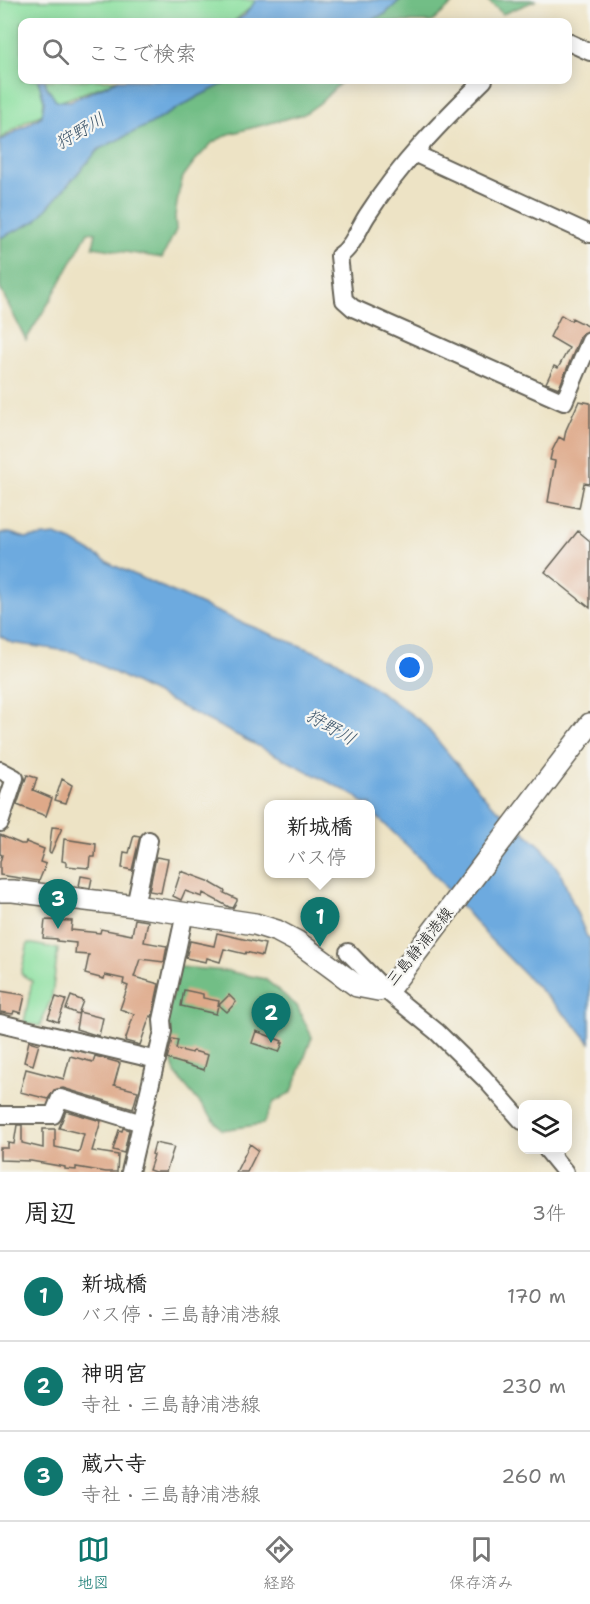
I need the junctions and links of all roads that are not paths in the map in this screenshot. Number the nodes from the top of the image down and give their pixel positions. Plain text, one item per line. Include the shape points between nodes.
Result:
1 (572, 44) edge
2 (590, 52) edge
3 (480, 84) edge
4 (415, 152) junction
5 (590, 234) edge
6 (590, 341) edge
7 (590, 724) edge
8 (0, 770) edge
9 (0, 823) edge
10 (149, 840) dead end
11 (0, 891) edge
12 (135, 906) junction
13 (185, 913) junction
14 (348, 952) dead end
15 (388, 987) junction
16 (0, 1023) edge
17 (156, 1060) junction
18 (0, 1116) edge
19 (518, 1116) edge
20 (142, 1123) junction
21 (551, 1154) edge
22 (130, 1172) edge
23 (565, 1172) edge

1 - 2 street
3 - 4 street
4 - 5 street
4 - 6 street via 339,256 344,300 353,308 564,402
7 - 15 main road, 三島静浦港線
8 - 9 street via 15,778
10 - 12 street
11 - 12 main road, 三島静浦港線
12 - 13 main road, 三島静浦港線
13 - 15 main road, 三島静浦港線 via 277,931 357,986 374,990
13 - 17 street
14 - 15 street
15 - 19 street
16 - 17 street
17 - 20 street
18 - 20 street via 53,1115 60,1098
20 - 22 street
21 - 23 street

